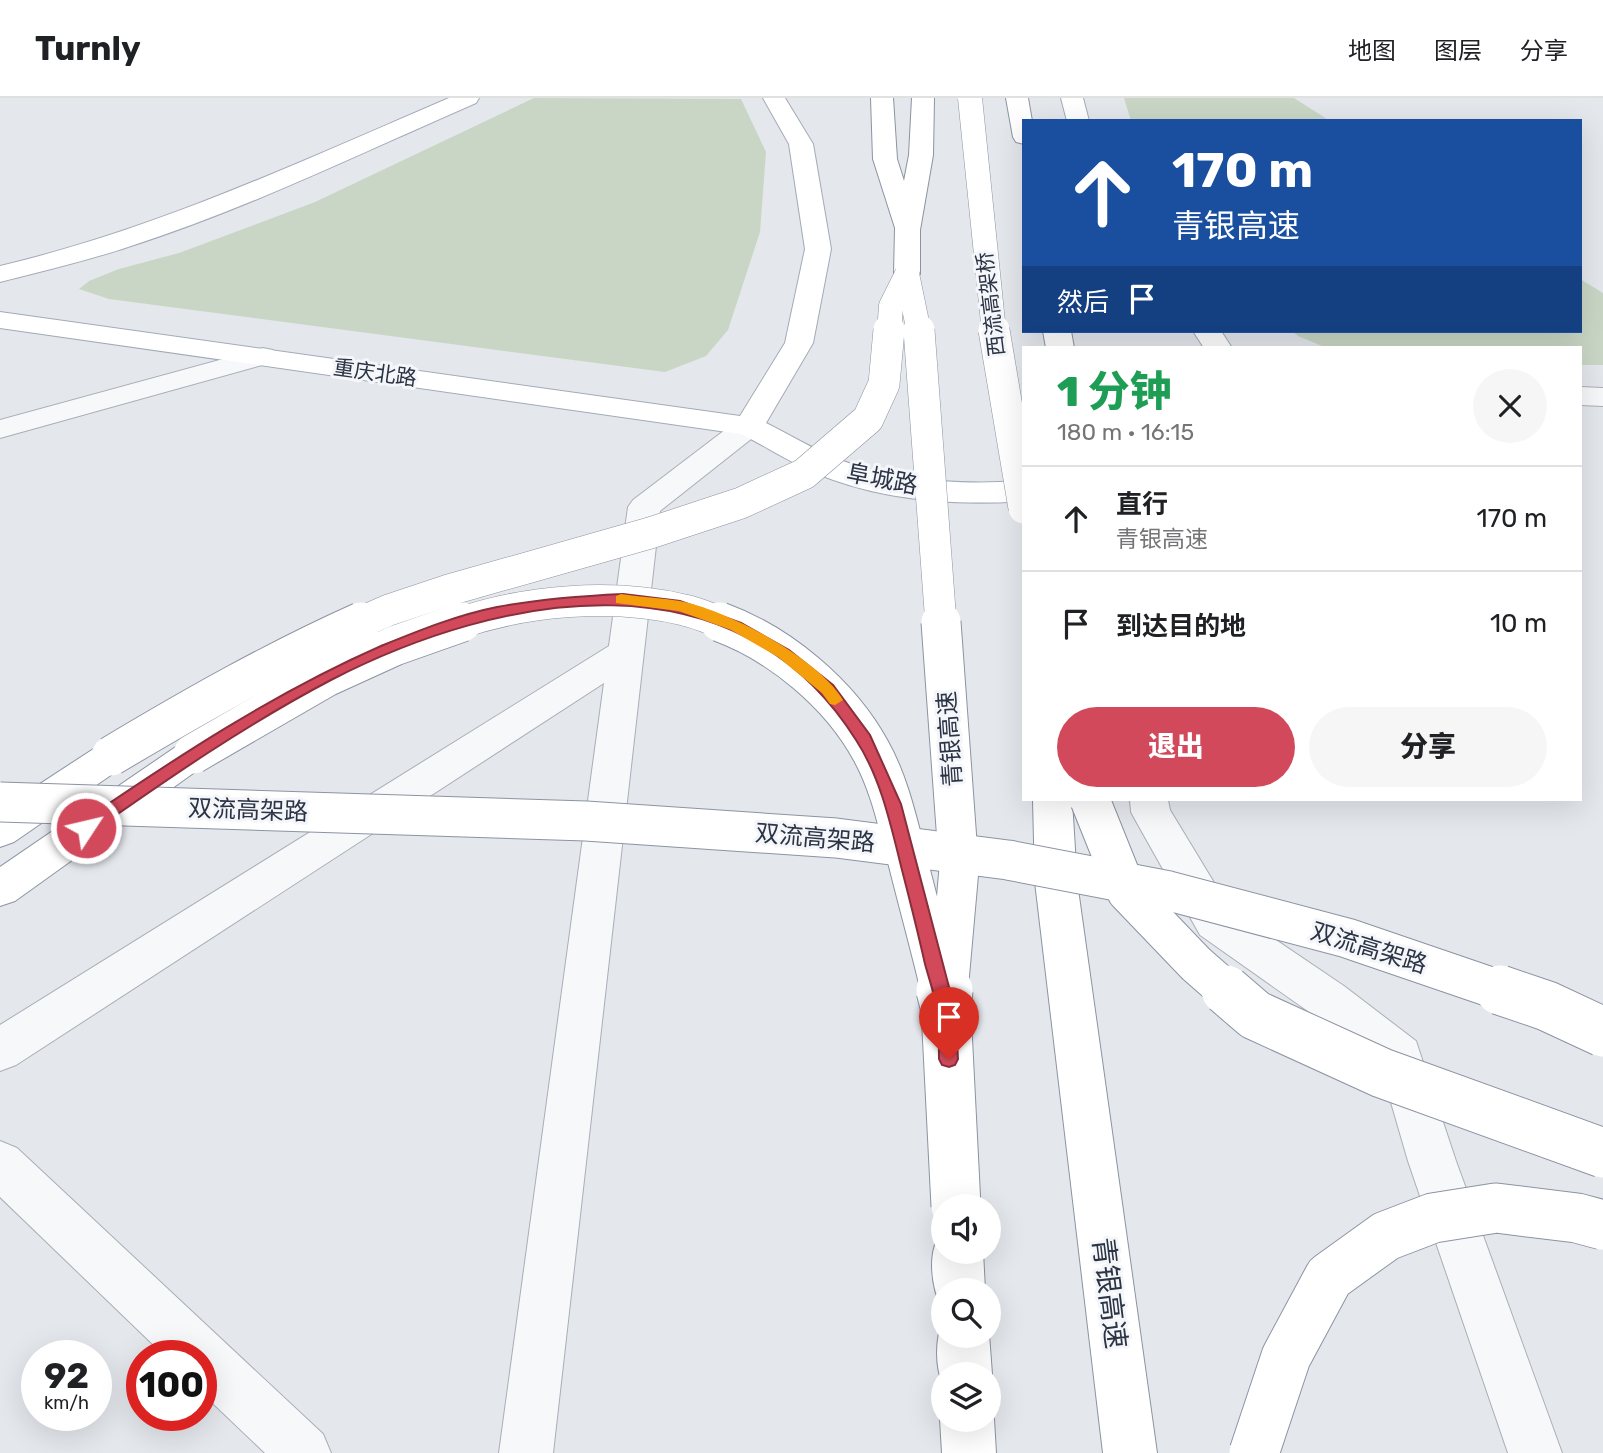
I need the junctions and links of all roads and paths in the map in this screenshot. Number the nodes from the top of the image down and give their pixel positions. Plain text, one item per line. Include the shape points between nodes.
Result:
1 (468, 98) edge
2 (775, 98) edge
3 (883, 98) edge
4 (923, 98) edge
5 (970, 98) edge
6 (1017, 98) edge
7 (1072, 98) edge
8 (1077, 119) edge
9 (1022, 126) edge
10 (907, 230) junction
11 (0, 274) edge
12 (907, 274) junction
13 (0, 320) edge
14 (263, 356) junction
15 (1582, 396) edge
16 (1603, 397) edge
17 (750, 426) junction
18 (0, 429) edge
19 (1022, 491) edge
20 (1022, 497) edge
21 (626, 652) junction
22 (1052, 801) edge
23 (1090, 801) edge
24 (1149, 801) edge
25 (0, 802) edge
26 (0, 831) edge
27 (0, 889) edge
28 (946, 1010) junction
29 (1603, 1032) edge
30 (0, 1050) edge
31 (1603, 1153) edge
32 (0, 1164) edge
33 (955, 1194) edge
34 (1603, 1225) edge
35 (968, 1432) edge
36 (304, 1453) edge
37 (526, 1453) edge
38 (969, 1453) edge
39 (1130, 1453) edge
40 (1254, 1453) edge
41 (1535, 1453) edge

1 - 11 main road via 129,240
2 - 17 main road via 801,144 818,249 799,343
3 - 10 main road via 885,159
4 - 10 main road via 921,155
5 - 20 main road, 西流高架桥, bridge via 996,354
6 - 9 main road
7 - 8 main road
10 - 12 main road
12 - 26 main road, bridge via 891,306 884,384 868,419 804,474 741,503 449,590 328,637 202,702 80,775
12 - 28 main road, 青银高速, bridge via 918,316 959,869
13 - 14 main road, 重庆北路
14 - 17 main road, 重庆北路
14 - 18 street
15 - 16 street
17 - 19 main road, 阜城路 via 835,469 875,480 956,492
17 - 21 street via 644,507
21 - 30 street
21 - 37 street
22 - 39 main road, 青银高速 via 1056,882
23 - 31 main road, bridge via 1127,892 1196,964 1255,1015 1382,1073
24 - 41 street via 1151,812 1215,922 1400,1056 1432,1161
25 - 29 main road, 双流高架路, bridge via 586,821 836,838 1008,860 1169,891 1347,938 1547,1006
27 - 28 main road, bridge via 193,754 327,676 422,635 494,613 569,601 623,599 680,606 736,626 783,653 827,689 864,739 893,804
28 - 33 main road, 青银高速, bridge
32 - 36 street
34 - 40 main road, bridge via 1577,1217 1496,1208 1433,1218 1386,1236 1329,1278 1286,1357
35 - 38 main road

